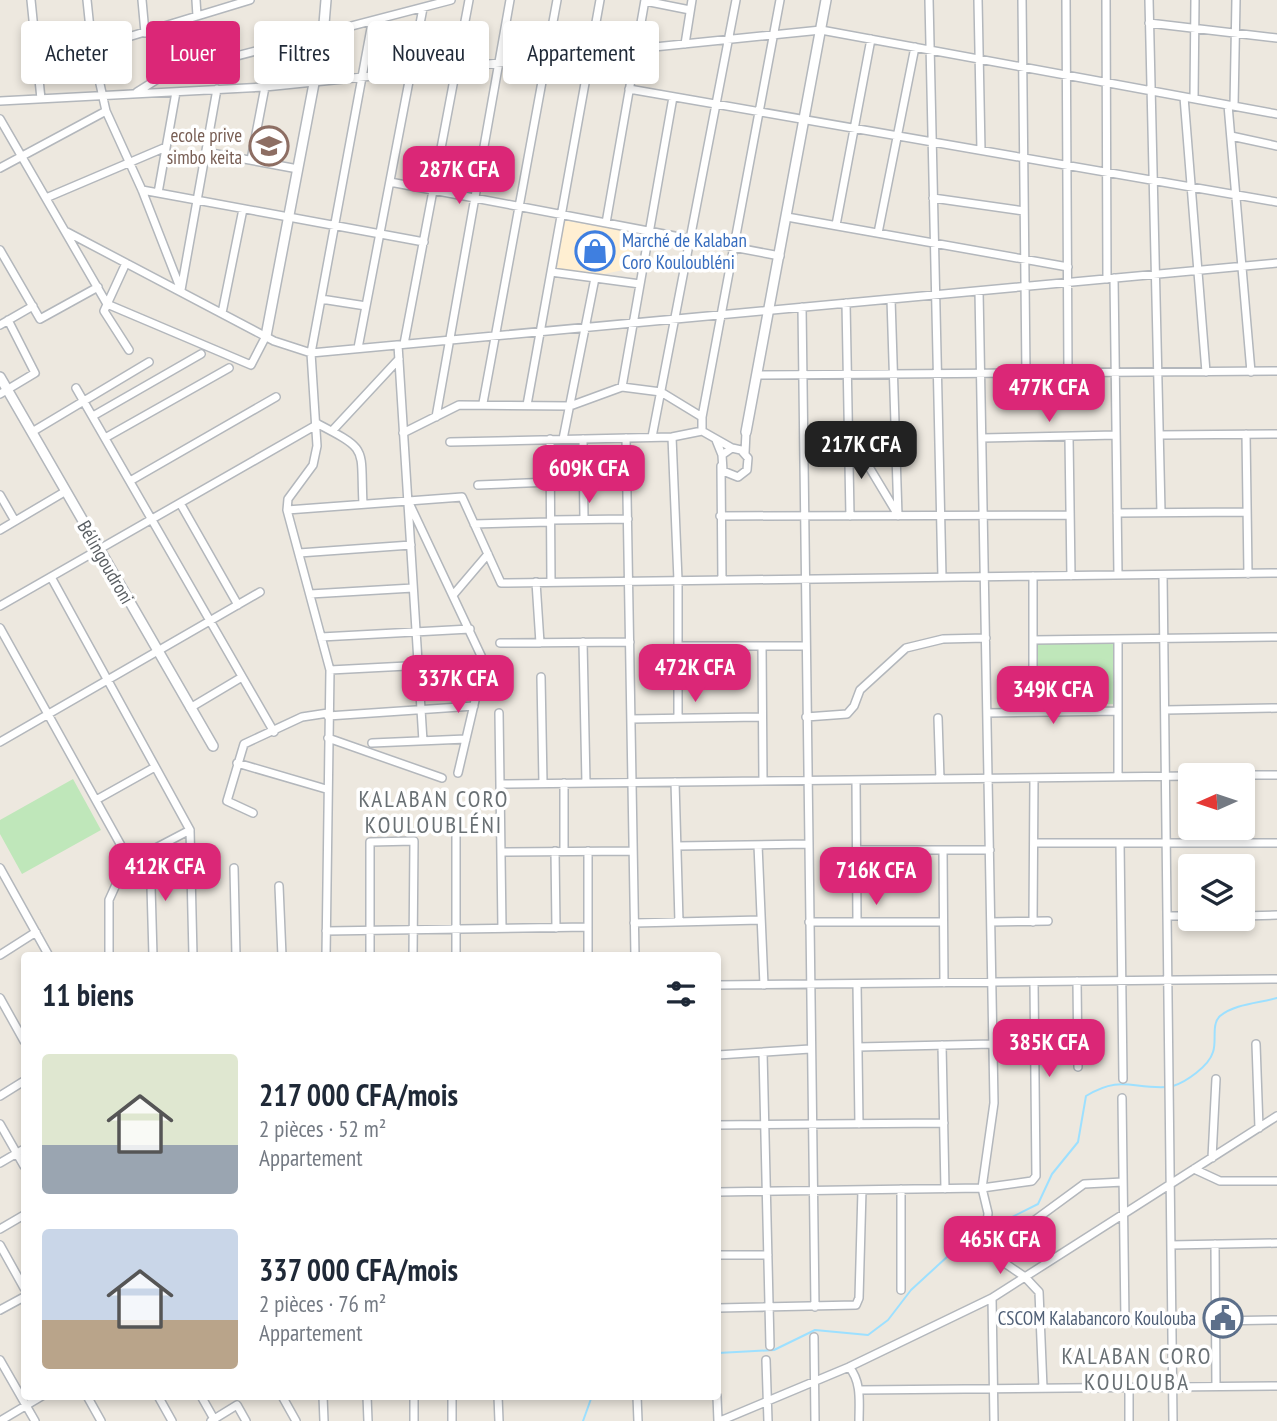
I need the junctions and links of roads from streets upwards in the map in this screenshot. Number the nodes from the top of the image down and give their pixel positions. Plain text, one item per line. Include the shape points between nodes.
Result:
1 (31, 0) edge
2 (88, 0) edge
3 (142, 0) edge
4 (196, 0) edge
5 (210, 0) edge
6 (250, 0) edge
7 (326, 0) edge
8 (451, 0) edge
9 (469, 0) edge
10 (510, 0) edge
11 (557, 0) edge
12 (600, 0) edge
13 (645, 0) edge
14 (692, 0) edge
15 (736, 0) edge
16 (780, 0) edge
17 (826, 0) edge
18 (929, 0) edge
19 (978, 0) edge
20 (1022, 0) edge
21 (1066, 0) edge
22 (1106, 0) edge
23 (1149, 0) edge
24 (1195, 0) edge
25 (1236, 0) edge
26 (423, 8) junction
27 (690, 10) junction
28 (210, 12) junction
29 (197, 16) junction
30 (90, 21) edge
31 (324, 21) edge
32 (379, 21) edge
33 (421, 21) edge
34 (465, 21) edge
35 (553, 21) edge
36 (596, 21) edge
37 (641, 21) edge
38 (1149, 23) junction
39 (1195, 28) junction
40 (821, 30) junction
41 (145, 33) junction
42 (1236, 33) junction
43 (132, 37) edge
44 (773, 37) junction
45 (1277, 38) edge
46 (872, 39) junction
47 (728, 40) junction
48 (685, 44) junction
49 (368, 45) edge
50 (659, 47) edge
51 (915, 47) junction
52 (930, 50) junction
53 (254, 53) edge
54 (980, 59) junction
55 (499, 64) junction
56 (503, 64) edge
57 (489, 65) edge
58 (1023, 67) junction
59 (1067, 75) junction
60 (368, 77) edge
61 (362, 78) junction
62 (354, 79) edge
63 (1107, 83) junction
64 (99, 84) edge
65 (294, 84) edge
66 (314, 84) edge
67 (409, 84) edge
68 (453, 84) edge
69 (542, 84) edge
70 (585, 84) edge
71 (630, 84) edge
72 (265, 87) junction
73 (217, 89) junction
74 (629, 89) junction
75 (1149, 91) junction
76 (176, 92) junction
77 (135, 93) junction
78 (101, 96) junction
79 (673, 97) junction
80 (1184, 97) junction
81 (41, 99) junction
82 (1194, 99) junction
83 (0, 101) edge
84 (716, 104) junction
85 (1231, 105) junction
86 (106, 111) junction
87 (759, 112) junction
88 (1277, 114) edge
89 (0, 119) edge
90 (805, 120) junction
91 (854, 128) junction
92 (897, 136) junction
93 (1231, 136) junction
94 (932, 142) junction
95 (1277, 146) edge
96 (166, 147) junction
97 (981, 150) junction
98 (206, 152) junction
99 (20, 156) junction
100 (1024, 158) junction
101 (250, 160) junction
102 (128, 161) junction
103 (1068, 165) junction
104 (0, 168) edge
105 (298, 169) junction
106 (1107, 172) junction
107 (1151, 180) junction
108 (390, 182) junction
109 (1192, 187) junction
110 (142, 190) junction
111 (433, 190) junction
112 (158, 193) junction
113 (1236, 195) junction
114 (46, 198) junction
115 (475, 198) junction
116 (933, 198) junction
117 (197, 201) junction
118 (1277, 202) edge
119 (519, 206) junction
120 (243, 209) junction
121 (1024, 211) junction
122 (562, 215) junction
123 (787, 216) junction
124 (289, 217) junction
125 (606, 223) junction
126 (836, 225) junction
127 (335, 226) junction
128 (67, 232) junction
129 (650, 232) junction
130 (878, 233) junction
131 (380, 234) junction
132 (690, 239) junction
133 (424, 242) junction
134 (934, 243) junction
135 (734, 247) junction
136 (0, 250) edge
137 (780, 256) junction
138 (1025, 260) junction
139 (126, 263) junction
140 (1277, 263) edge
141 (1242, 266) junction
142 (1068, 267) junction
143 (1198, 271) junction
144 (551, 272) junction
145 (1153, 275) junction
146 (595, 278) junction
147 (1111, 279) junction
148 (1069, 282) junction
149 (640, 284) junction
150 (1025, 286) junction
151 (97, 287) junction
152 (181, 291) junction
153 (979, 291) junction
154 (936, 295) junction
155 (321, 299) junction
156 (891, 299) junction
157 (846, 303) junction
158 (107, 304) junction
159 (33, 306) junction
160 (366, 306) junction
161 (802, 307) junction
162 (769, 310) junction
163 (222, 313) junction
164 (721, 315) junction
165 (675, 319) junction
166 (8, 320) junction
167 (633, 323) junction
168 (0, 325) edge
169 (584, 327) junction
170 (540, 331) junction
171 (495, 335) junction
172 (266, 337) junction
173 (449, 340) junction
174 (401, 344) junction
175 (358, 348) junction
176 (129, 350) dead end
177 (311, 353) junction
178 (201, 354) dead end
179 (399, 359) junction
180 (149, 362) dead end
181 (229, 368) dead end
182 (1277, 371) edge
183 (1160, 372) junction
184 (1206, 372) junction
185 (1251, 372) junction
186 (1026, 373) junction
187 (1068, 373) junction
188 (1115, 373) junction
189 (893, 374) junction
190 (937, 374) junction
191 (981, 374) junction
192 (758, 375) junction
193 (802, 375) junction
194 (847, 375) junction
195 (0, 377) edge
196 (622, 387) junction
197 (76, 388) dead end
198 (4, 392) edge
199 (661, 392) junction
200 (275, 397) dead end
201 (84, 401) junction
202 (483, 403) junction
203 (527, 405) junction
204 (570, 406) junction
205 (93, 416) junction
206 (436, 416) junction
207 (702, 417) junction
208 (318, 424) junction
209 (332, 431) junction
210 (702, 431) junction
211 (32, 432) junction
212 (746, 432) junction
213 (848, 432) junction
214 (403, 433) junction
215 (1246, 434) junction
216 (1277, 434) edge
217 (1116, 435) junction
218 (1160, 435) junction
219 (652, 437) junction
220 (672, 437) junction
221 (105, 438) junction
222 (626, 438) junction
223 (982, 438) junction
224 (1069, 438) junction
225 (550, 439) junction
226 (563, 439) junction
227 (583, 439) junction
228 (716, 440) junction
229 (450, 442) dead end
230 (734, 448) junction
231 (745, 453) junction
232 (722, 455) junction
233 (721, 467) junction
234 (727, 475) junction
235 (130, 481) junction
236 (551, 482) junction
237 (719, 483) junction
238 (478, 485) dead end
239 (66, 491) junction
240 (0, 495) edge
241 (408, 501) junction
242 (180, 503) junction
243 (363, 504) junction
244 (287, 510) junction
245 (1247, 512) junction
246 (1117, 513) junction
247 (1161, 513) junction
248 (985, 515) junction
249 (1070, 515) junction
250 (720, 516) junction
251 (804, 516) junction
252 (850, 516) junction
253 (898, 516) junction
254 (940, 516) junction
255 (152, 519) junction
256 (584, 519) junction
257 (628, 519) junction
258 (15, 521) junction
259 (551, 521) junction
260 (474, 524) junction
261 (0, 530) edge
262 (411, 545) junction
263 (99, 550) junction
264 (299, 553) junction
265 (488, 554) junction
266 (1277, 573) edge
267 (1248, 574) junction
268 (1118, 575) junction
269 (1163, 575) junction
270 (1033, 576) junction
271 (1071, 576) junction
272 (51, 577) junction
273 (942, 577) junction
274 (985, 577) junction
275 (805, 579) junction
276 (678, 580) junction
277 (722, 580) junction
278 (628, 581) junction
279 (536, 582) junction
280 (551, 582) junction
281 (413, 588) junction
282 (260, 592) dead end
283 (310, 594) junction
284 (454, 594) junction
285 (238, 605) junction
286 (0, 606) edge
287 (210, 621) junction
288 (0, 628) edge
289 (470, 629) junction
290 (416, 632) junction
291 (321, 637) junction
292 (1277, 637) edge
293 (986, 638) junction
294 (1118, 639) junction
295 (1164, 639) junction
296 (1033, 640) junction
297 (583, 642) junction
298 (629, 642) junction
299 (500, 643) dead end
300 (540, 643) junction
301 (678, 646) junction
302 (762, 646) junction
303 (806, 646) junction
304 (158, 651) junction
305 (484, 662) junction
306 (418, 666) junction
307 (330, 670) junction
308 (242, 677) junction
309 (541, 677) dead end
310 (108, 680) junction
311 (474, 706) junction
312 (190, 708) junction
313 (1277, 708) edge
314 (421, 710) junction
315 (1165, 710) junction
316 (1118, 711) junction
317 (1033, 712) junction
318 (499, 713) dead end
319 (987, 713) junction
320 (48, 715) junction
321 (328, 715) junction
322 (760, 717) junction
323 (806, 717) junction
324 (678, 718) junction
325 (938, 718) dead end
326 (631, 719) junction
327 (274, 732) junction
328 (328, 738) junction
329 (466, 739) junction
330 (423, 741) junction
331 (0, 743) edge
332 (372, 743) dead end
333 (213, 746) dead end
334 (237, 764) junction
335 (155, 767) junction
336 (458, 773) dead end
337 (1255, 775) edge
338 (1277, 775) edge
339 (1118, 776) junction
340 (1165, 776) junction
341 (1178, 776) edge
342 (442, 778) dead end
343 (988, 778) junction
344 (1034, 778) junction
345 (940, 779) junction
346 (807, 780) junction
347 (856, 780) junction
348 (762, 781) junction
349 (632, 782) junction
350 (676, 782) junction
351 (543, 783) junction
352 (564, 783) junction
353 (586, 783) junction
354 (500, 784) junction
355 (326, 789) junction
356 (96, 800) junction
357 (253, 813) dead end
358 (456, 821) dead end
359 (190, 830) junction
360 (1120, 843) junction
361 (1166, 843) junction
362 (1277, 843) edge
363 (808, 844) junction
364 (1034, 844) junction
365 (758, 845) junction
366 (677, 846) junction
367 (633, 850) junction
368 (857, 850) junction
369 (943, 850) junction
370 (990, 850) junction
371 (150, 851) junction
372 (555, 851) junction
373 (564, 851) junction
374 (588, 851) junction
375 (501, 852) junction
376 (128, 858) junction
377 (0, 868) edge
378 (234, 869) dead end
379 (3, 880) edge
380 (279, 886) dead end
381 (1277, 915) edge
382 (1167, 916) junction
383 (1178, 916) edge
384 (1255, 916) edge
385 (761, 920) junction
386 (857, 921) junction
387 (1048, 921) dead end
388 (679, 922) junction
389 (809, 922) junction
390 (943, 922) junction
391 (991, 922) junction
392 (1034, 922) junction
393 (634, 923) junction
394 (588, 927) junction
395 (502, 928) junction
396 (556, 928) junction
397 (456, 929) junction
398 (370, 930) junction
399 (413, 930) junction
400 (326, 931) junction
401 (36, 932) junction
402 (47, 952) edge
403 (109, 952) edge
404 (153, 952) edge
405 (193, 952) edge
406 (236, 952) edge
407 (282, 952) edge
408 (326, 952) edge
409 (370, 952) edge
410 (413, 952) edge
411 (456, 952) edge
412 (588, 952) edge
413 (635, 952) edge
414 (0, 955) edge
415 (1277, 979) edge
416 (1168, 980) junction
417 (1077, 981) junction
418 (1121, 981) junction
419 (992, 982) junction
420 (1034, 982) junction
421 (944, 983) junction
422 (809, 984) junction
423 (857, 984) junction
424 (721, 985) edge
425 (764, 985) junction
426 (0, 998) edge
427 (21, 1036) edge
428 (993, 1044) junction
429 (1256, 1044) dead end
430 (942, 1045) junction
431 (858, 1047) junction
432 (810, 1049) junction
433 (763, 1052) junction
434 (721, 1055) edge
435 (1078, 1067) dead end
436 (1123, 1079) dead end
437 (1216, 1079) dead end
438 (21, 1083) edge
439 (0, 1096) edge
440 (1122, 1098) dead end
441 (1277, 1116) edge
442 (944, 1123) junction
443 (0, 1124) edge
444 (811, 1124) junction
445 (859, 1124) junction
446 (721, 1125) edge
447 (764, 1125) junction
448 (1259, 1128) junction
449 (21, 1151) edge
450 (1212, 1158) junction
451 (0, 1163) edge
452 (1194, 1169) junction
453 (1277, 1181) edge
454 (1123, 1182) junction
455 (1170, 1184) junction
456 (982, 1188) junction
457 (901, 1189) junction
458 (945, 1189) junction
459 (862, 1190) junction
460 (766, 1191) junction
461 (812, 1191) junction
462 (721, 1192) edge
463 (1125, 1213) junction
464 (21, 1217) edge
465 (0, 1229) edge
466 (973, 1235) dead end
467 (1277, 1243) edge
468 (1215, 1244) junction
469 (0, 1245) edge
470 (1171, 1245) junction
471 (721, 1255) edge
472 (768, 1255) junction
473 (21, 1276) edge
474 (1025, 1277) junction
475 (901, 1290) dead end
476 (992, 1298) junction
477 (21, 1299) edge
478 (769, 1307) junction
479 (815, 1307) junction
480 (721, 1308) edge
481 (0, 1310) edge
482 (1277, 1320) edge
483 (1125, 1321) junction
484 (1171, 1321) junction
485 (1216, 1321) junction
486 (1042, 1322) junction
487 (814, 1337) dead end
488 (770, 1346) dead end
489 (0, 1360) edge
490 (766, 1360) dead end
491 (849, 1367) junction
492 (814, 1379) junction
493 (1277, 1385) edge
494 (1216, 1386) junction
495 (1129, 1387) junction
496 (1172, 1387) junction
497 (1043, 1388) junction
498 (993, 1389) junction
499 (859, 1390) junction
500 (21, 1397) edge
501 (23, 1400) edge
502 (36, 1400) edge
503 (89, 1400) edge
504 (160, 1400) edge
505 (203, 1400) edge
506 (284, 1400) edge
507 (323, 1400) edge
508 (367, 1400) edge
509 (414, 1400) edge
510 (452, 1400) edge
511 (498, 1400) edge
512 (637, 1400) edge
513 (717, 1400) edge
514 (767, 1400) junction
515 (26, 1406) junction
516 (212, 1420) edge
517 (0, 1421) edge
518 (34, 1421) edge
519 (101, 1421) edge
520 (172, 1421) edge
521 (246, 1421) edge
522 (296, 1421) edge
523 (324, 1421) edge
524 (368, 1421) edge
525 (414, 1421) edge
526 (452, 1421) edge
527 (499, 1421) edge
528 (638, 1421) edge
529 (719, 1421) edge
530 (768, 1421) edge
531 (815, 1421) edge
532 (859, 1421) edge
533 (994, 1421) edge
534 (1129, 1421) edge
535 (1172, 1421) edge

1 - 81 street
2 - 30 street
3 - 41 street
4 - 29 street
5 - 28 street
6 - 28 street
7 - 31 street
8 - 26 street
9 - 34 street
10 - 55 street
11 - 35 street
12 - 36 street
13 - 27 street
13 - 37 street
14 - 27 street
15 - 47 street
16 - 44 street
17 - 40 street
18 - 52 street
19 - 54 street
20 - 58 street
21 - 59 street
22 - 63 street
23 - 38 street
24 - 39 street
25 - 42 street
26 - 32 street
26 - 33 street
27 - 48 street
28 - 29 street
29 - 41 street
38 - 39 street
38 - 75 street
39 - 42 street
39 - 82 street
40 - 44 street
40 - 46 street
40 - 90 street
41 - 43 street
42 - 45 street
42 - 85 street
44 - 47 street
44 - 87 street
46 - 51 street
46 - 91 street
47 - 48 street
47 - 84 street
48 - 50 street
49 - 61 street
51 - 52 street
51 - 92 street
52 - 54 street
52 - 94 street
53 - 77 street via 164,75
54 - 58 street
54 - 97 street
55 - 56 street
55 - 57 street
55 - 115 street
58 - 59 street
58 - 100 street
59 - 63 street
59 - 103 street
60 - 61 street
61 - 62 street
61 - 127 street
63 - 75 street
63 - 106 street
64 - 78 street
65 - 72 street
66 - 105 street
67 - 108 street
68 - 111 street
69 - 119 street
70 - 122 street
71 - 74 street
72 - 73 street
72 - 101 street
73 - 76 street
73 - 98 street
74 - 79 street
74 - 125 street
75 - 80 street
75 - 107 street
76 - 77 street
76 - 96 street
77 - 78 street
78 - 81 street
78 - 86 street
79 - 84 street
79 - 129 street
80 - 82 street
80 - 109 street
81 - 83 street
82 - 85 street
84 - 87 street
84 - 132 street
85 - 88 street
85 - 93 street
86 - 99 street
86 - 102 street
87 - 90 street
87 - 135 street
89 - 99 street
90 - 91 street
90 - 123 street
91 - 92 street
91 - 126 street
92 - 94 street
92 - 130 street
93 - 95 street
93 - 113 street
94 - 97 street
94 - 116 street
96 - 102 street
96 - 112 street
97 - 100 street
98 - 101 street
98 - 117 street
99 - 104 street
99 - 114 street
100 - 103 street
100 - 121 street
101 - 105 street
102 - 110 street
102 - 114 street
103 - 106 street
103 - 142 street
105 - 124 street
106 - 107 street
106 - 147 street
107 - 109 street
107 - 145 street
108 - 111 street
108 - 131 street
109 - 113 street
109 - 143 street
110 - 112 street
110 - 152 street
111 - 115 street
111 - 133 street
112 - 117 street
113 - 118 street
113 - 141 street
114 - 128 street
115 - 119 street
115 - 173 street
116 - 121 street
116 - 134 street
117 - 120 street
117 - 152 street
119 - 122 street
119 - 171 street
120 - 124 street
120 - 163 street
121 - 138 street
122 - 125 street
122 - 144 street
123 - 126 street
123 - 137 street
124 - 127 street
124 - 172 street
125 - 129 street
126 - 130 street
127 - 131 street
127 - 155 street
128 - 139 street
128 - 151 street
129 - 132 street
129 - 149 street
130 - 134 street
131 - 133 street
131 - 160 street
132 - 135 street
132 - 165 street
133 - 174 street
134 - 138 street
134 - 154 street
135 - 137 street
135 - 164 street
136 - 159 street
137 - 162 street
138 - 142 street
138 - 150 street
139 - 152 street
139 - 158 street
140 - 141 street
141 - 143 street
141 - 185 street
142 - 148 street
143 - 145 street
143 - 184 street
144 - 146 street
144 - 170 street
145 - 147 street
145 - 183 street
146 - 149 street
146 - 169 street
147 - 148 street
147 - 188 street
148 - 150 street
148 - 187 street
149 - 167 street
150 - 153 street
150 - 186 street
151 - 158 street
151 - 159 street via 40,318
152 - 163 street
153 - 154 street
153 - 191 street
154 - 156 street
154 - 190 street
155 - 160 street
155 - 177 street
156 - 157 street
156 - 189 street
157 - 161 street
157 - 194 street
158 - 172 street via 251,365
158 - 176 street via 104,311
159 - 166 street
160 - 175 street
161 - 162 street
161 - 193 street
162 - 164 street
162 - 192 street
163 - 172 street
164 - 165 street
164 - 207 street
165 - 167 street
165 - 199 street
166 - 168 street
166 - 198 street via 35,373
167 - 169 street
167 - 196 street
169 - 170 street
169 - 204 street
170 - 171 street
170 - 203 street
171 - 173 street
171 - 202 street
172 - 177 street
173 - 174 street
173 - 206 street
174 - 175 street
174 - 179 street
175 - 177 street
177 - 208 street
178 - 205 street
179 - 209 street
179 - 214 street
180 - 201 street
181 - 221 street
182 - 185 street
183 - 184 street
183 - 188 street
183 - 218 street
184 - 185 street
186 - 187 street
186 - 191 street
187 - 188 street
188 - 217 street
189 - 190 street
189 - 194 street
189 - 253 street
190 - 191 street
190 - 254 street
191 - 223 street
192 - 193 street
192 - 212 street
193 - 194 street
193 - 251 street
194 - 213 street
195 - 198 street, Bélingoudroni
196 - 199 street
196 - 204 street
197 - 201 street
198 - 211 street, Bélingoudroni
199 - 207 street
199 - 219 street
200 - 235 street
201 - 205 street
201 - 211 street
202 - 203 street
202 - 206 street via 459,405
203 - 204 street
204 - 226 street
205 - 221 street
206 - 214 street
207 - 210 street
208 - 209 street
208 - 242 street
208 - 244 street via 313,465 288,499
209 - 243 street via 360,450
210 - 220 street
210 - 228 street
211 - 239 street, Bélingoudroni
212 - 230 street
212 - 231 street
213 - 252 street
213 - 253 street
214 - 241 street
215 - 216 street
215 - 218 street
215 - 245 street
217 - 224 street
217 - 246 street
218 - 247 street
219 - 220 street
219 - 222 street
220 - 276 street
221 - 235 street
222 - 227 street
222 - 257 street
223 - 224 street
223 - 248 street
224 - 249 street
225 - 226 street
225 - 229 street
225 - 236 street
226 - 227 street
227 - 256 street
228 - 230 street
228 - 232 street
230 - 231 street
230 - 232 street
231 - 234 street via 747,470 738,477
232 - 233 street
233 - 234 street
233 - 237 street
234 - 237 street
235 - 255 street
236 - 238 street
236 - 259 street
237 - 250 street
239 - 258 street
239 - 263 street, Bélingoudroni
240 - 258 street
241 - 243 street
241 - 260 street via 462,497
241 - 262 street
241 - 284 street
242 - 255 street
242 - 285 street
243 - 244 street
244 - 264 street
245 - 247 street
245 - 267 street
246 - 247 street
246 - 268 street
248 - 249 street
248 - 254 street
248 - 274 street
249 - 271 street
250 - 251 street
250 - 277 street
251 - 252 street
251 - 275 street
252 - 253 street
253 - 254 street
254 - 273 street
255 - 263 street
255 - 287 street
256 - 257 street
256 - 259 street
257 - 278 street
258 - 261 street
259 - 260 street
259 - 280 street
260 - 265 street
262 - 264 street
262 - 281 street
263 - 272 street
263 - 304 street, Bélingoudroni
264 - 283 street
265 - 279 street via 501,583
265 - 284 street
266 - 267 street
267 - 269 street
268 - 269 street
268 - 271 street
269 - 295 street
270 - 271 street
270 - 274 street
270 - 296 street
272 - 286 street
272 - 310 street
273 - 274 street
273 - 275 street
274 - 293 street
275 - 277 street
275 - 303 street
276 - 277 street
276 - 278 street
276 - 301 street
278 - 280 street
278 - 298 street
279 - 280 street
279 - 300 street
281 - 283 street
281 - 290 street
282 - 285 street
283 - 291 street
284 - 289 street
285 - 287 street
287 - 304 street
287 - 308 street
288 - 320 street
289 - 290 street
289 - 305 street
290 - 291 street
290 - 306 street
291 - 307 street
292 - 295 street
293 - 319 street
293 - 323 street via 943,639 906,648 860,690 847,714
294 - 295 street
294 - 296 street
294 - 316 street
295 - 315 street
296 - 317 street
297 - 298 street
297 - 300 street
297 - 353 street
298 - 326 street
299 - 300 street
301 - 302 street
301 - 324 street
302 - 303 street
302 - 322 street
303 - 323 street
304 - 310 street
304 - 312 street, Bélingoudroni
305 - 306 street
305 - 311 street
306 - 307 street
306 - 314 street
307 - 321 street
308 - 312 street
308 - 327 street
309 - 351 street
310 - 320 street
310 - 335 street
311 - 314 street
311 - 329 street
312 - 333 street, Bélingoudroni
313 - 315 street
314 - 321 street
314 - 330 street
315 - 340 street
316 - 317 street
316 - 339 street
317 - 319 street
318 - 354 street
319 - 343 street
320 - 331 street
320 - 356 street
321 - 327 street via 302,717
321 - 328 street
322 - 324 street
322 - 348 street
323 - 346 street
324 - 326 street
325 - 345 street
326 - 349 street
327 - 334 street via 244,744
328 - 342 street
328 - 355 street
329 - 330 street
329 - 336 street
330 - 332 street
334 - 355 street
334 - 357 street via 227,801
335 - 356 street
335 - 359 street
337 - 338 street
339 - 340 street
339 - 344 street
340 - 341 street
340 - 361 street
343 - 344 street
343 - 345 street
343 - 370 street
344 - 364 street
345 - 347 street
346 - 347 street
346 - 348 street
346 - 363 street
347 - 368 street
348 - 350 street
349 - 350 street
349 - 353 street
349 - 367 street
350 - 366 street
351 - 352 street
351 - 354 street
352 - 353 street
352 - 373 street
354 - 375 street
355 - 400 street
356 - 376 street
358 - 397 street
359 - 371 street
359 - 405 street
360 - 361 street
360 - 364 street
360 - 418 street
361 - 362 street
361 - 382 street
363 - 365 street
363 - 389 street
364 - 392 street
365 - 366 street
365 - 385 street
366 - 388 street
367 - 374 street
367 - 393 street
368 - 369 street
368 - 386 street
369 - 370 street
369 - 390 street
370 - 391 street
371 - 376 street
371 - 404 street
372 - 373 street
372 - 375 street
372 - 396 street
373 - 374 street
374 - 394 street
375 - 395 street
376 - 403 street via 109,900
377 - 379 street
378 - 406 street
379 - 401 street
380 - 407 street
381 - 384 street
382 - 383 street
382 - 416 street
385 - 388 street
385 - 425 street
386 - 389 street
386 - 390 street
387 - 392 street
388 - 393 street
389 - 422 street
390 - 421 street
391 - 392 street
391 - 419 street
393 - 413 street
394 - 396 street
394 - 412 street
395 - 396 street
395 - 397 street
397 - 399 street
397 - 411 street
398 - 399 street
398 - 399 street via 370,842 414,841
398 - 400 street
398 - 409 street
399 - 410 street
400 - 408 street
401 - 402 street
401 - 414 street
415 - 416 street
416 - 418 street
416 - 455 street
417 - 418 street
417 - 420 street
417 - 435 street
418 - 436 street
419 - 420 street
419 - 421 street
419 - 428 street
420 - 456 street via 1036,1176 1026,1184
421 - 423 street
422 - 423 street
422 - 425 street
422 - 432 street
423 - 431 street
424 - 425 street
426 - 427 street
428 - 430 street
428 - 456 street via 994,1103
429 - 448 street
430 - 431 street
430 - 442 street
431 - 445 street
432 - 433 street
432 - 444 street
433 - 434 street
433 - 447 street
437 - 450 street
438 - 439 street
440 - 454 street
441 - 448 street
442 - 445 street
442 - 458 street
443 - 449 street
444 - 445 street
444 - 447 street
444 - 461 street
446 - 447 street
447 - 460 street
448 - 450 street
449 - 451 street
450 - 452 street
452 - 453 street via 1220,1181
452 - 455 street
454 - 463 street
454 - 474 street via 1084,1184 990,1252
455 - 463 street
455 - 470 street
456 - 458 street
456 - 466 street via 986,1227
457 - 458 street
457 - 459 street
457 - 475 street
459 - 461 street
459 - 479 street via 859,1300 853,1306
460 - 461 street
460 - 462 street
460 - 472 street
461 - 479 street
463 - 474 street
463 - 483 street
464 - 465 street
467 - 468 street
468 - 470 street
468 - 485 street
469 - 473 street
470 - 484 street
471 - 472 street
472 - 478 street
474 - 476 street
474 - 486 street via 1039,1292
476 - 491 street
476 - 498 street
477 - 481 street
478 - 479 street
478 - 480 street
478 - 488 street
482 - 485 street
483 - 484 street
483 - 486 street
484 - 496 street
485 - 494 street
486 - 497 street
487 - 492 street
489 - 500 street
490 - 514 street
491 - 492 street
491 - 499 street via 856,1374
492 - 514 street
492 - 531 street
493 - 494 street
494 - 496 street
495 - 496 street
495 - 497 street
495 - 534 street
496 - 535 street
497 - 498 street
498 - 499 street
498 - 533 street
499 - 532 street
501 - 515 street
502 - 515 street
503 - 519 street
504 - 520 street
505 - 516 street
506 - 522 street
507 - 523 street
508 - 524 street
509 - 525 street
510 - 526 street
511 - 527 street
512 - 528 street
513 - 529 street
514 - 529 street
514 - 530 street
515 - 517 street
515 - 518 street
516 - 521 street via 237,1405

